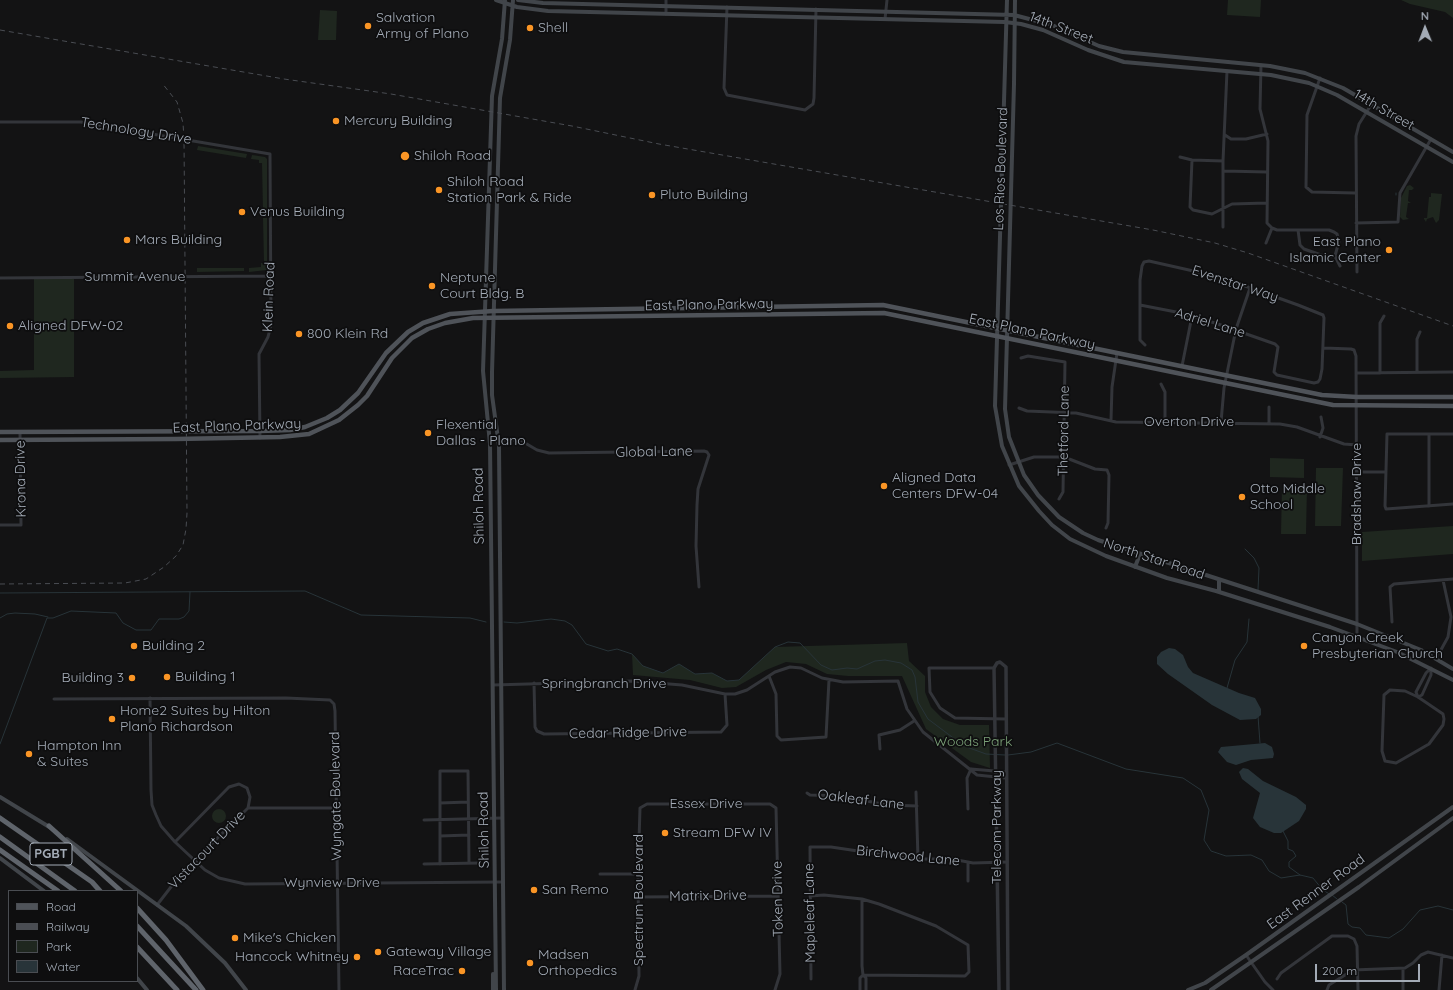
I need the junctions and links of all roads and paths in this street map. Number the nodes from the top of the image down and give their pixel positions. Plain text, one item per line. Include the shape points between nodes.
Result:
1 (496, 0) edge
2 (513, 0) edge
3 (518, 0) edge
4 (666, 0) edge
5 (887, 0) edge
6 (1007, 0) edge
7 (1015, 0) edge
8 (505, 1) edge
9 (600, 4) junction
10 (513, 6) junction
11 (666, 6) junction
12 (728, 7) junction
13 (816, 9) junction
14 (886, 11) junction
15 (600, 12) junction
16 (940, 12) junction
17 (666, 14) junction
18 (1006, 14) junction
19 (727, 15) junction
20 (1014, 15) junction
21 (816, 17) junction
22 (885, 19) junction
23 (939, 20) junction
24 (1005, 22) junction
25 (1014, 23) junction
26 (1085, 40) junction
27 (1081, 47) junction
28 (1144, 56) junction
29 (1187, 59) junction
30 (1142, 64) junction
31 (1261, 65) junction
32 (1186, 68) junction
33 (1227, 71) junction
34 (1260, 74) junction
35 (1320, 78) junction
36 (494, 79) junction
37 (502, 80) junction
38 (1317, 86) junction
39 (1014, 90) junction
40 (1004, 92) junction
41 (1371, 105) junction
42 (1366, 112) junction
43 (0, 122) edge
44 (1267, 134) junction
45 (1225, 135) junction
46 (1002, 139) junction
47 (1012, 139) junction
48 (1431, 139) junction
49 (1425, 146) junction
50 (1453, 152) edge
51 (270, 154) joint
52 (1180, 158) dead end
53 (1192, 160) junction
54 (1222, 161) junction
55 (1453, 162) edge
56 (1224, 171) junction
57 (1267, 172) junction
58 (1355, 193) junction
59 (1266, 203) junction
60 (1223, 209) junction
61 (1356, 223) junction
62 (1223, 227) dead end
63 (1272, 228) junction
64 (1298, 230) junction
65 (487, 243) junction
66 (495, 243) junction
67 (1266, 243) dead end
68 (1335, 256) junction
69 (1000, 262) junction
70 (1010, 263) junction
71 (1340, 266) dead end
72 (1357, 272) dead end
73 (270, 276) junction
74 (0, 278) edge
75 (1250, 288) junction
76 (868, 304) junction
77 (1140, 305) junction
78 (807, 306) junction
79 (742, 307) junction
80 (627, 308) junction
81 (576, 310) junction
82 (485, 311) junction
83 (493, 311) junction
84 (869, 313) junction
85 (807, 314) junction
86 (929, 314) junction
87 (743, 316) junction
88 (1192, 316) junction
89 (1384, 316) dead end
90 (576, 317) junction
91 (628, 317) junction
92 (485, 318) junction
93 (493, 318) junction
94 (927, 322) junction
95 (998, 328) junction
96 (1236, 329) junction
97 (1008, 330) junction
98 (408, 332) junction
99 (1420, 332) dead end
100 (998, 336) junction
101 (412, 338) junction
102 (1007, 338) junction
103 (1060, 341) junction
104 (1145, 344) dead end
105 (1324, 348) junction
106 (1058, 349) junction
107 (1117, 353) junction
108 (1021, 358) dead end
109 (1115, 360) junction
110 (1182, 366) junction
111 (1417, 372) junction
112 (1453, 372) edge
113 (1356, 373) junction
114 (1380, 373) junction
115 (1226, 375) junction
116 (1224, 383) junction
117 (1161, 384) dead end
118 (1453, 397) edge
119 (1357, 398) junction
120 (1357, 406) junction
121 (1453, 406) edge
122 (1269, 407) dead end
123 (1019, 408) dead end
124 (1065, 412) junction
125 (335, 413) junction
126 (1005, 416) junction
127 (996, 417) junction
128 (1321, 417) dead end
129 (339, 420) junction
130 (1111, 420) junction
131 (1164, 422) junction
132 (1221, 422) junction
133 (1269, 423) junction
134 (260, 430) junction
135 (0, 432) edge
136 (20, 432) junction
137 (65, 432) junction
138 (129, 432) junction
139 (174, 432) junction
140 (1429, 434) junction
141 (1453, 434) edge
142 (1320, 437) junction
143 (260, 438) junction
144 (129, 439) junction
145 (174, 439) junction
146 (498, 439) junction
147 (0, 440) edge
148 (20, 440) junction
149 (65, 440) junction
150 (490, 440) junction
151 (1357, 446) junction
152 (1064, 457) junction
153 (1017, 462) junction
154 (1009, 465) junction
155 (1357, 472) junction
156 (1386, 472) junction
157 (490, 498) junction
158 (499, 498) junction
159 (1060, 499) dead end
160 (1453, 504) edge
161 (1429, 506) junction
162 (0, 525) edge
163 (1106, 528) dead end
164 (1140, 554) junction
165 (1135, 567) junction
166 (1453, 579) edge
167 (1443, 580) junction
168 (1219, 581) junction
169 (1225, 583) junction
170 (699, 588) dead end
171 (491, 589) junction
172 (499, 589) junction
173 (1219, 592) junction
174 (1392, 622) dead end
175 (1357, 624) junction
176 (1451, 632) edge
177 (1357, 637) junction
178 (1436, 659) junction
179 (994, 668) junction
180 (1431, 668) junction
181 (1453, 669) edge
182 (769, 676) junction
183 (829, 680) junction
184 (1453, 680) edge
185 (534, 683) junction
186 (493, 685) junction
187 (501, 685) junction
188 (726, 694) junction
189 (1418, 697) junction
190 (150, 698) junction
191 (54, 699) dead end
192 (996, 719) junction
193 (1006, 719) junction
194 (914, 721) junction
195 (880, 748) dead end
196 (494, 761) junction
197 (502, 761) junction
198 (971, 769) junction
199 (982, 770) junction
200 (996, 772) junction
201 (1006, 772) junction
202 (980, 776) junction
203 (996, 778) junction
204 (1006, 778) junction
205 (916, 792) dead end
206 (807, 793) dead end
207 (0, 797) edge
208 (468, 802) junction
209 (440, 803) junction
210 (917, 806) junction
211 (1453, 807) edge
212 (248, 808) junction
213 (336, 808) junction
214 (776, 808) joint
215 (968, 809) dead end
216 (639, 811) joint
217 (0, 818) edge
218 (494, 818) junction
219 (502, 818) junction
220 (1453, 818) edge
221 (468, 819) junction
222 (424, 820) dead end
223 (440, 820) junction
224 (49, 826) junction
225 (469, 835) junction
226 (440, 836) junction
227 (0, 837) edge
228 (174, 842) junction
229 (810, 847) joint
230 (0, 850) edge
231 (0, 858) edge
232 (918, 859) junction
233 (195, 860) junction
234 (968, 862) junction
235 (997, 862) junction
236 (1007, 862) junction
237 (470, 863) junction
238 (480, 863) dead end
239 (424, 864) dead end
240 (440, 864) junction
241 (600, 874) dead end
242 (638, 874) junction
243 (1358, 876) junction
244 (968, 881) dead end
245 (496, 882) junction
246 (503, 882) junction
247 (338, 884) junction
248 (1364, 884) junction
249 (43, 890) edge
250 (57, 890) edge
251 (74, 890) edge
252 (99, 890) edge
253 (120, 890) edge
254 (136, 890) edge
255 (138, 891) edge
256 (778, 896) junction
257 (810, 896) junction
258 (638, 897) junction
259 (862, 899) junction
260 (157, 905) junction
261 (138, 909) edge
262 (138, 927) edge
263 (496, 945) junction
264 (504, 945) junction
265 (138, 948) edge
266 (1246, 955) junction
267 (1442, 955) junction
268 (1453, 958) edge
269 (1251, 963) junction
270 (496, 964) junction
271 (1403, 969) junction
272 (1358, 970) junction
273 (863, 976) junction
274 (138, 979) edge
275 (810, 979) dead end
276 (1277, 979) dead end
277 (1268, 986) junction
278 (1357, 988) edge
279 (147, 990) edge
280 (177, 990) edge
281 (196, 990) edge
282 (203, 990) edge
283 (246, 990) edge
284 (339, 990) edge
285 (493, 990) edge
286 (496, 990) edge
287 (504, 990) edge
288 (635, 990) edge
289 (775, 990) edge
290 (860, 990) edge
291 (866, 990) edge
292 (999, 990) edge
293 (1008, 990) edge
294 (1188, 990) edge
295 (1211, 990) edge
296 (1264, 990) edge
297 (1273, 990) edge
298 (1327, 990) edge
299 (1352, 990) edge
300 (1403, 990) edge
301 (1439, 990) edge

1 - 8 main road, 14th Street
2 - 10 main road, Shiloh Road
3 - 9 main road, 14th Street
4 - 11 street
5 - 14 street
6 - 18 main road, Los Rios Boulevard
7 - 20 main road, Los Rios Boulevard
8 - 10 main road, 14th Street
8 - 36 main road, Shiloh Road via 502,39
9 - 11 main road, 14th Street
9 - 15 main road
10 - 15 main road, 14th Street via 542,11
10 - 37 main road, Shiloh Road via 510,40
11 - 12 main road, 14th Street
11 - 17 street
12 - 13 main road, 14th Street
12 - 19 street
13 - 14 main road, 14th Street
13 - 21 street
14 - 16 main road, 14th Street
14 - 22 street
15 - 17 main road, 14th Street
16 - 18 main road, 14th Street
16 - 23 main road
17 - 19 main road, 14th Street
18 - 20 main road, 14th Street
18 - 24 main road, Los Rios Boulevard
19 - 21 main road, 14th Street
19 - 21 street via 724,88 727,95 800,110 810,108 813,104
20 - 25 main road, Los Rios Boulevard
20 - 26 main road, 14th Street via 1052,25
21 - 22 main road, 14th Street
22 - 23 main road, 14th Street
23 - 24 main road, 14th Street
24 - 25 main road, 14th Street
24 - 40 main road, Los Rios Boulevard
25 - 27 main road, 14th Street via 1043,30
25 - 39 main road, Los Rios Boulevard
26 - 27 main road
26 - 28 main road, 14th Street via 1114,50
27 - 30 main road, 14th Street via 1112,59
28 - 29 main road, 14th Street
28 - 30 main road
29 - 31 main road, 14th Street
29 - 32 main road
30 - 32 main road, 14th Street
31 - 34 street
31 - 35 main road, 14th Street via 1289,69
32 - 33 main road, 14th Street
33 - 34 main road, 14th Street
33 - 45 street
34 - 38 main road, 14th Street
34 - 44 street via 1260,109
35 - 38 street
35 - 41 main road, 14th Street
36 - 37 main road
36 - 65 main road, Shiloh Road
37 - 66 main road, Shiloh Road
38 - 42 main road, 14th Street
38 - 58 street via 1307,115 1306,187 1312,192
39 - 40 main road
39 - 47 main road, Los Rios Boulevard
40 - 46 main road, Los Rios Boulevard
41 - 42 street
41 - 48 main road, 14th Street
42 - 49 main road, 14th Street
42 - 58 street via 1356,136
43 - 51 street, Technology Drive via 81,122
44 - 45 street via 1246,139 1231,139
44 - 57 street
45 - 54 street
46 - 47 main road
46 - 69 main road, Los Rios Boulevard
47 - 70 main road, Los Rios Boulevard
48 - 49 street
48 - 50 main road, 14th Street
49 - 55 main road, 14th Street
49 - 61 street via 1400,193 1398,222
51 - 73 street, Klein Road
52 - 53 street
53 - 54 street
53 - 60 street via 1190,208 1196,212 1209,214
54 - 56 street
56 - 57 street
56 - 60 street
57 - 59 street
58 - 61 street
59 - 60 street via 1232,204
59 - 63 street via 1267,223
60 - 62 street
61 - 72 street
63 - 64 street
63 - 67 street
64 - 68 street via 1300,245 1304,249 1320,255
64 - 68 street via 1329,230 1337,234 1339,241
65 - 66 main road
65 - 82 main road, Shiloh Road
66 - 83 main road, Shiloh Road
68 - 71 street
69 - 70 main road
69 - 95 main road, Los Rios Boulevard
70 - 97 main road, Los Rios Boulevard
73 - 74 street, Summit Avenue
73 - 134 street, Klein Road via 271,330 259,354
75 - 77 street, Evenstar Way via 1200,271 1144,262 1140,280
75 - 96 street
75 - 105 street, Evenstar Way via 1323,315
76 - 78 main road, East Plano Parkway
76 - 84 main road
76 - 86 main road, East Plano Parkway
77 - 88 street, Adriel Lane
77 - 104 street via 1140,340
78 - 79 main road, East Plano Parkway
78 - 85 main road
79 - 80 main road, East Plano Parkway
79 - 87 main road
80 - 81 main road, East Plano Parkway
80 - 91 main road
81 - 83 main road, East Plano Parkway
81 - 90 main road
82 - 83 main road, East Plano Parkway
82 - 92 main road, Shiloh Road
82 - 98 main road, East Plano Parkway via 444,315
83 - 93 main road, Shiloh Road
84 - 85 main road, East Plano Parkway
84 - 94 main road, East Plano Parkway via 884,313
85 - 87 main road, East Plano Parkway
86 - 94 main road
86 - 95 main road, East Plano Parkway
87 - 91 main road, East Plano Parkway
88 - 96 street, Adriel Lane
88 - 110 street
89 - 114 street via 1380,323
90 - 91 main road, East Plano Parkway
90 - 93 main road, East Plano Parkway
92 - 93 main road, East Plano Parkway
92 - 101 main road, East Plano Parkway via 445,323
92 - 150 main road, Shiloh Road via 483,380
93 - 146 main road, Shiloh Road via 492,395
94 - 100 main road, East Plano Parkway
95 - 97 main road, East Plano Parkway
95 - 100 main road, North Star Road
96 - 105 street, Adriel Lane via 1278,347 1274,372 1277,375 1314,383 1318,382 1322,369
96 - 115 street
97 - 102 main road, Los Rios Boulevard
97 - 103 main road, East Plano Parkway
98 - 101 main road
98 - 125 main road, East Plano Parkway via 386,353 358,393
99 - 111 street via 1417,339
100 - 102 main road, East Plano Parkway
100 - 127 main road, North Star Road
101 - 129 main road, East Plano Parkway via 392,358 367,396
102 - 106 main road, East Plano Parkway
102 - 126 main road, North Star Road
103 - 106 main road
103 - 107 main road, East Plano Parkway
105 - 113 street, Bradshaw Drive via 1354,350
106 - 109 main road, East Plano Parkway
107 - 109 street
107 - 110 main road, East Plano Parkway
108 - 124 street, Thetford Lane via 1028,356 1065,362
109 - 116 main road, East Plano Parkway
109 - 130 street
110 - 115 main road, East Plano Parkway
111 - 112 street
111 - 114 street
113 - 114 street
113 - 119 street, Bradshaw Drive
115 - 116 street
115 - 119 main road, East Plano Parkway via 1322,395
116 - 120 main road, East Plano Parkway via 1333,405
116 - 132 street
117 - 131 street via 1165,392
118 - 119 main road, East Plano Parkway
119 - 120 street, Bradshaw Drive
120 - 121 main road, East Plano Parkway
120 - 151 street, Bradshaw Drive
122 - 133 street
123 - 124 street, Overton Drive via 1027,411
124 - 130 street, Overton Drive
124 - 152 street, Thetford Lane
125 - 129 main road
125 - 134 main road, East Plano Parkway via 305,427
126 - 127 main road
126 - 153 main road, North Star Road
127 - 154 main road, North Star Road
128 - 142 street via 1323,428
129 - 143 main road, East Plano Parkway via 296,437
130 - 131 street, Overton Drive
131 - 132 street, Overton Drive
132 - 133 street, Overton Drive
133 - 142 street, Overton Drive via 1297,427
134 - 139 main road, East Plano Parkway
134 - 143 street, Klein Road
135 - 136 main road, East Plano Parkway
136 - 137 main road, East Plano Parkway
136 - 148 street, Krona Drive
137 - 138 main road, East Plano Parkway
137 - 149 main road
138 - 139 main road, East Plano Parkway
138 - 144 main road
139 - 145 main road
140 - 141 street
140 - 156 street via 1386,434
140 - 161 street
142 - 151 street, Overton Drive
143 - 145 main road, East Plano Parkway
144 - 145 main road, East Plano Parkway
144 - 149 main road, East Plano Parkway
146 - 150 street, Global Lane
146 - 158 main road, Shiloh Road
146 - 170 street, Global Lane via 520,440 537,450 549,453 707,452 709,455 698,489 697,505 696,554
147 - 148 main road, East Plano Parkway
148 - 149 main road, East Plano Parkway
148 - 162 street, Krona Drive via 21,525
150 - 157 main road, Shiloh Road
151 - 155 street, Bradshaw Drive
152 - 153 street via 1034,457
152 - 159 street, Thetford Lane via 1063,492
152 - 163 street via 1095,469 1107,470 1109,475
153 - 154 street
153 - 164 main road, North Star Road via 1038,495 1059,517 1093,538
154 - 165 main road, North Star Road via 1023,492 1052,525 1070,539
155 - 156 street
155 - 175 street, Bradshaw Drive
156 - 161 street via 1386,508
157 - 158 main road
157 - 171 main road, Shiloh Road
158 - 172 main road, Shiloh Road
160 - 161 street
164 - 165 main road
164 - 168 main road, North Star Road
165 - 173 main road, North Star Road
166 - 167 street
167 - 174 street via 1394,584 1390,587
167 - 176 street via 1451,617
168 - 169 main road, North Star Road
168 - 173 main road
169 - 173 main road
169 - 175 main road, North Star Road
171 - 172 main road
171 - 186 main road, Shiloh Road
172 - 187 main road, Shiloh Road
173 - 177 main road, North Star Road
175 - 177 street, Bradshaw Drive
175 - 178 main road, North Star Road via 1414,647
176 - 178 street
177 - 180 main road, North Star Road
178 - 180 main road
178 - 181 main road, North Star Road
179 - 192 street, Telecom Parkway
179 - 192 street via 929,668 930,692 944,712 960,719
179 - 193 street, Telecom Parkway via 1000,662 1006,667
180 - 184 main road, North Star Road
180 - 189 street via 1431,675 1422,695
180 - 189 street via 1416,692
182 - 183 street, Springbranch Drive via 796,667
182 - 183 street via 777,699 777,738 781,740 826,737
182 - 188 street, Springbranch Drive via 740,693
183 - 194 street, Springbranch Drive via 898,681 907,709
185 - 187 street, Springbranch Drive
185 - 188 street, Springbranch Drive via 651,682
185 - 188 street, Cedar Ridge Drive via 537,731 544,734 721,732 726,725
186 - 187 street, Springbranch Drive
186 - 196 main road, Shiloh Road
187 - 197 main road, Shiloh Road
189 - 189 street via 1405,691 1390,690 1384,695 1382,751 1385,761 1396,763 1428,744 1443,725 1443,714
190 - 191 street
190 - 213 street, Wyngate Boulevard via 330,700 335,711
190 - 228 street, Wynview Drive via 152,805 161,826
192 - 193 street
192 - 200 street, Telecom Parkway
193 - 201 street, Telecom Parkway
194 - 195 street via 900,730 879,735
194 - 198 street, Springbranch Drive via 923,732
196 - 197 main road
196 - 218 main road, Shiloh Road
197 - 219 main road, Shiloh Road
198 - 199 street
198 - 202 street, Springbranch Drive
198 - 215 street via 967,778
199 - 200 street
199 - 202 street
200 - 201 street
200 - 203 street, Telecom Parkway
201 - 204 street, Telecom Parkway
202 - 203 street
203 - 204 street
203 - 235 street, Telecom Parkway
204 - 236 street, Telecom Parkway
205 - 210 street
206 - 210 street, Oakleaf Lane via 842,796 887,805
207 - 224 main road
208 - 209 street
208 - 209 street via 468,771 440,771
208 - 221 street
209 - 223 street
210 - 232 street
211 - 243 main road, East Renner Road
212 - 213 street, Vistacourt Drive
212 - 228 street via 250,797 247,788 239,784 228,787
212 - 233 street, Vistacourt Drive
213 - 247 street, Wyngate Boulevard
214 - 216 street, Essex Drive via 770,804 647,804
214 - 256 street, Token Drive
216 - 242 street, Spectrum Boulevard
217 - 252 highway, PGBT via 92,882
218 - 219 street
218 - 221 street
218 - 245 main road, Shiloh Road
219 - 246 main road, Shiloh Road
220 - 248 main road, East Renner Road
221 - 223 street
221 - 225 street
222 - 223 street
223 - 226 street
224 - 253 highway
224 - 254 main road
225 - 226 street
225 - 237 street
226 - 240 street
227 - 251 highway, PGBT
228 - 233 street, Wynview Drive
229 - 232 street, Birchwood Lane via 831,847
229 - 257 street, Mapleleaf Lane
230 - 250 highway
231 - 249 main road
232 - 234 street, Birchwood Lane via 952,859
233 - 247 street, Wynview Drive via 212,874 230,882
233 - 260 street, Vistacourt Drive
234 - 235 street, Birchwood Lane
234 - 244 street
235 - 236 street, Birchwood Lane
235 - 292 street, Telecom Parkway
236 - 293 street, Telecom Parkway
237 - 238 street
237 - 240 street
239 - 240 street
241 - 242 street
242 - 258 street, Spectrum Boulevard
243 - 248 main road
243 - 266 main road, East Renner Road
245 - 246 street, Wynview Drive
245 - 247 street, Wynview Drive
245 - 263 main road, Shiloh Road
246 - 264 main road, Shiloh Road
247 - 284 street, Wyngate Boulevard
248 - 269 main road, East Renner Road
255 - 260 main road
256 - 258 street, Matrix Drive
256 - 289 street, Token Drive via 780,974
257 - 259 street
257 - 275 street, Mapleleaf Lane
258 - 288 street, Spectrum Boulevard via 639,976
259 - 273 street via 860,919
259 - 273 street via 893,908 936,926 965,942 968,945 969,972 967,975
260 - 283 main road via 209,946
261 - 282 highway via 166,940
262 - 281 highway
263 - 264 main road
263 - 270 main road, Shiloh Road
264 - 287 main road, Shiloh Road
265 - 280 highway
266 - 269 street
266 - 294 main road, East Renner Road
267 - 268 street
267 - 271 street via 1425,953
267 - 301 street
269 - 277 street
269 - 295 main road, East Renner Road
270 - 285 main road
270 - 286 main road, Shiloh Road
271 - 272 street
271 - 300 street
272 - 276 street via 1356,943 1348,936 1332,936
272 - 278 street
272 - 298 street via 1346,973 1329,985
273 - 290 street via 860,978
273 - 291 street via 866,978
274 - 279 main road
277 - 296 street
277 - 297 street
278 - 299 street

